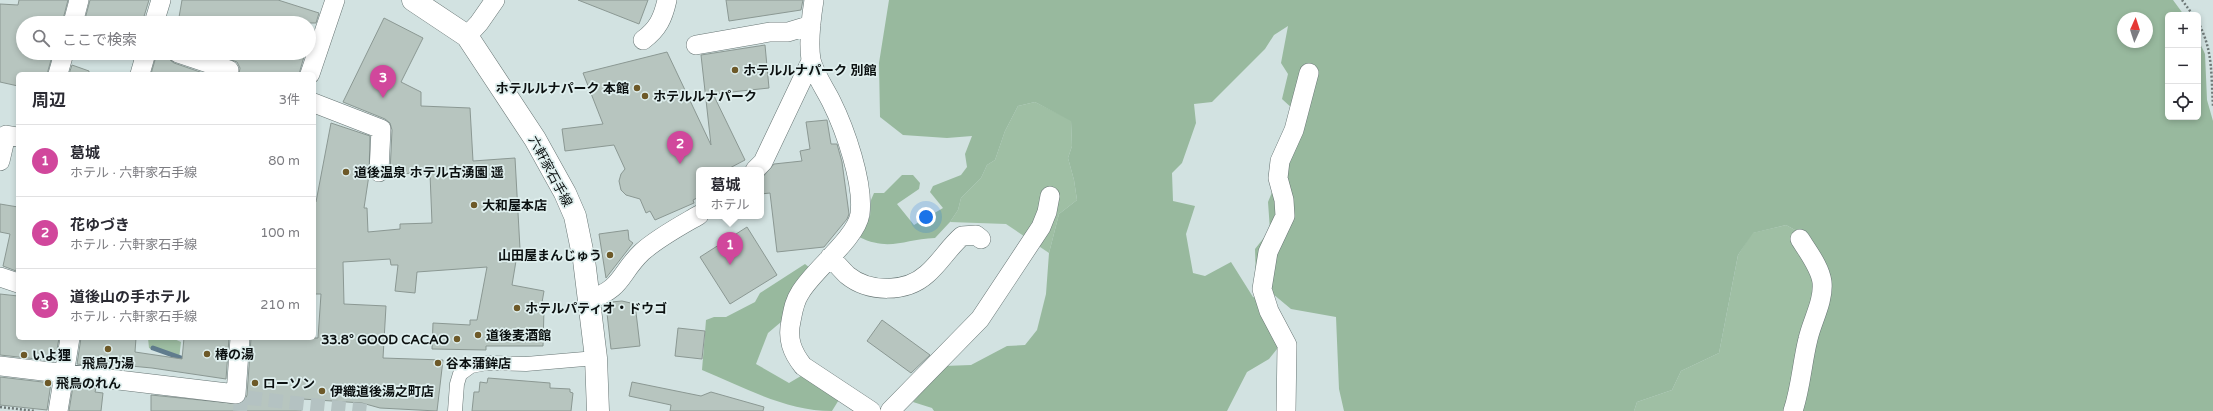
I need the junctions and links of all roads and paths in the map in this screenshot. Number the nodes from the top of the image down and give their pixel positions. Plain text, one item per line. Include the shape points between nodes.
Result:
1 (80, 0) edge
2 (161, 0) edge
3 (335, 0) edge
4 (413, 0) edge
5 (495, 0) edge
6 (667, 0) edge
7 (814, 0) edge
8 (2182, 0) edge
9 (2191, 12) edge
10 (75, 16) edge
11 (156, 16) edge
12 (810, 25) junction
13 (2201, 26) edge
14 (466, 36) junction
15 (643, 40) dead end
16 (696, 44) dead end
17 (316, 56) edge
18 (62, 60) edge
19 (144, 60) edge
20 (199, 60) edge
21 (315, 60) edge
22 (811, 61) junction
23 (229, 70) dead end
24 (59, 72) edge
25 (141, 72) edge
26 (311, 72) edge
27 (1309, 73) dead end
28 (316, 103) edge
29 (2213, 106) edge
30 (16, 137) edge
31 (0, 161) edge
32 (758, 167) edge
33 (379, 172) dead end
34 (1050, 196) dead end
35 (696, 216) edge
36 (981, 239) dead end
37 (1800, 239) dead end
38 (830, 257) junction
39 (0, 278) edge
40 (16, 282) edge
41 (588, 300) junction
42 (70, 340) edge
43 (240, 340) edge
44 (596, 358) junction
45 (0, 366) edge
46 (64, 373) junction
47 (0, 407) edge
48 (35, 411) edge
49 (58, 411) edge
50 (455, 411) edge
51 (598, 411) edge
52 (871, 411) edge
53 (890, 411) edge
54 (1286, 411) edge
55 (1793, 411) edge

1 - 10 street
2 - 11 street
3 - 17 street
4 - 14 main road, 六軒家石手線 via 433,11
5 - 14 street
6 - 15 street via 659,25
7 - 12 street
8 - 9 path
12 - 16 street via 788,32 770,32
12 - 22 street
13 - 29 path via 2212,50
14 - 41 main road, 六軒家石手線 via 535,139 565,193 575,216 581,240
18 - 24 street
19 - 25 street
20 - 23 street
21 - 26 street
22 - 32 street via 763,162
22 - 38 street via 841,122 861,202 860,216 853,231
27 - 54 street via 1294,130 1280,161 1278,178 1285,216 1268,252 1262,289 1269,311 1287,345
28 - 33 street via 381,129
30 - 31 street via 6,135
34 - 53 street via 1041,227 980,319
35 - 41 street via 651,245 613,288
36 - 38 street via 976,235 962,236 927,274 914,285 901,288 876,287 861,282 848,276
37 - 55 street via 1820,272 1822,283 1821,297 1808,338
38 - 52 street via 794,304 789,330 790,345 804,366
39 - 40 street
41 - 44 main road, 六軒家石手線
42 - 46 street
43 - 46 street via 238,396
44 - 50 street via 471,366 460,374
44 - 51 main road, 六軒家石手線
45 - 46 street
46 - 49 street
47 - 48 path

